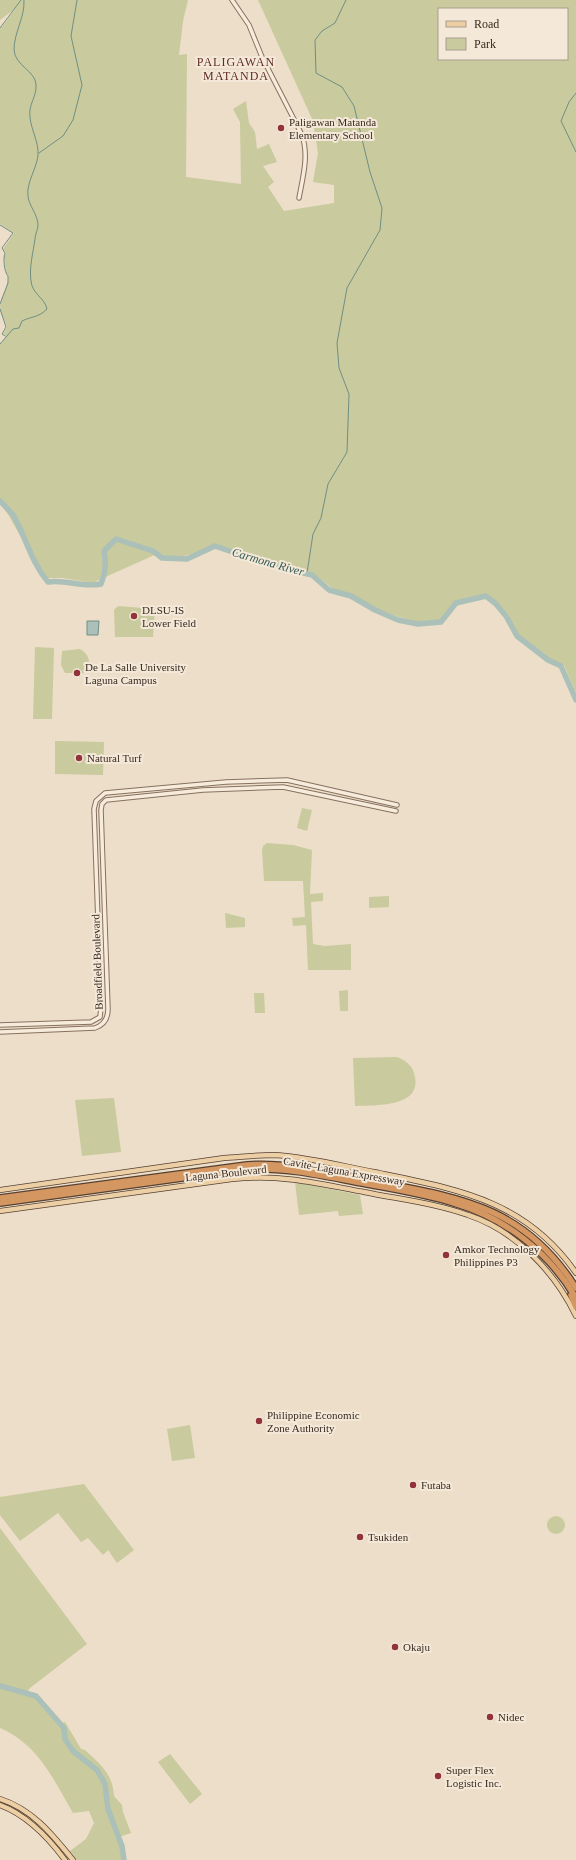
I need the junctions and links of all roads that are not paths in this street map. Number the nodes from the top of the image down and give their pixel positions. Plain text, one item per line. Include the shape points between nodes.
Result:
1 (232, 0) edge
2 (299, 198) dead end
3 (397, 805) dead end
4 (396, 811) dead end
5 (0, 1025) edge
6 (0, 1032) edge
7 (0, 1190) edge
8 (34, 1196) junction
9 (0, 1198) edge
10 (0, 1203) edge
11 (0, 1211) edge
12 (576, 1272) edge
13 (565, 1276) junction
14 (576, 1285) edge
15 (576, 1288) edge
16 (576, 1298) edge
17 (576, 1307) edge
18 (576, 1316) edge
19 (0, 1799) edge
20 (0, 1805) edge
21 (65, 1860) edge
22 (73, 1860) edge

1 - 2 street via 249,25 304,142 306,159
3 - 5 street, Broadfield Boulevard via 287,780 108,792 98,798 94,809 100,1017 92,1022
4 - 6 street, Broadfield Boulevard via 283,787 203,790 110,799 103,802 101,810 108,1008 106,1018 95,1028
7 - 12 main road, Laguna Boulevard via 224,1158 262,1155 294,1157 445,1187 484,1199 510,1212 536,1230 556,1248
8 - 9 highway, Cavite–Laguna Expressway
8 - 10 highway, Cavite–Laguna Expressway
8 - 13 highway, Cavite–Laguna Expressway via 238,1170 274,1168 308,1173 442,1199 501,1219 514,1227
11 - 18 main road, Laguna Boulevard via 232,1179 296,1179 470,1215 511,1238 534,1256 561,1289
13 - 14 highway
13 - 15 highway, Cavite–Laguna Expressway
13 - 16 highway, Cavite–Laguna Expressway
13 - 17 highway
19 - 22 main road via 18,1807 40,1822
20 - 21 main road via 32,1823

